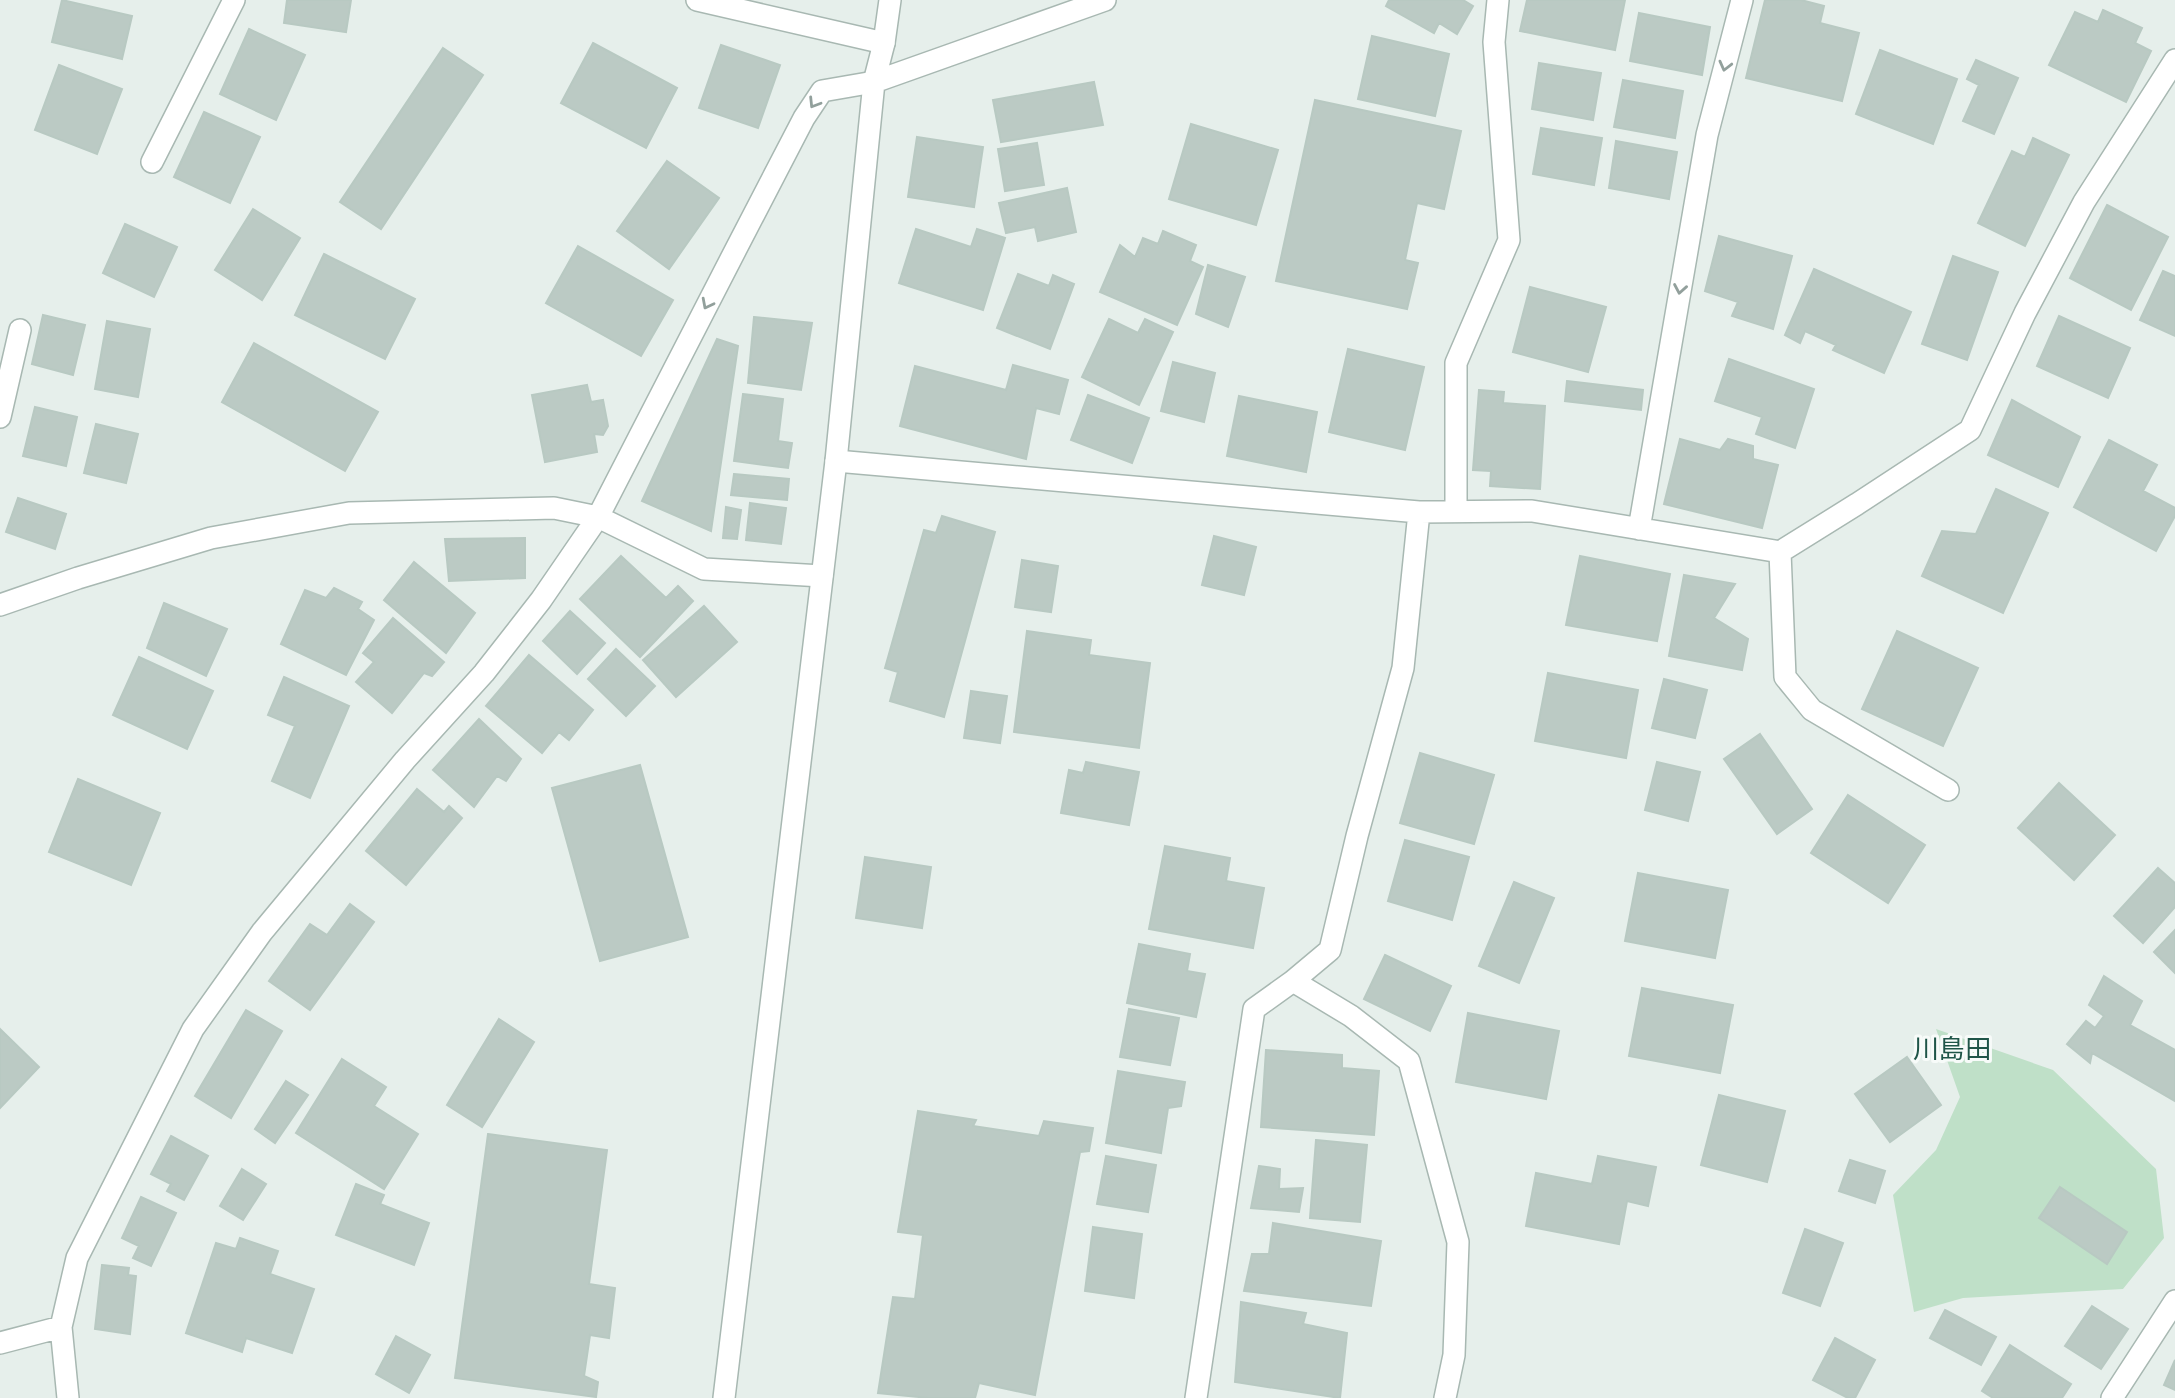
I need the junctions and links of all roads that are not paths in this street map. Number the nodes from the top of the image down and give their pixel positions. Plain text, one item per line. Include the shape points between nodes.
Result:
1 (234, 0) edge
2 (697, 0) edge
3 (890, 0) edge
4 (1105, 0) edge
5 (1498, 0) edge
6 (1742, 0) edge
7 (884, 44) junction
8 (2175, 60) edge
9 (874, 82) junction
10 (152, 162) dead end
11 (20, 330) dead end
12 (0, 417) edge
13 (835, 461) junction
14 (1456, 510) junction
15 (1419, 512) junction
16 (598, 517) junction
17 (1639, 529) junction
18 (1780, 552) junction
19 (822, 576) junction
20 (0, 605) edge
21 (1948, 790) dead end
22 (1293, 981) junction
23 (2175, 1301) edge
24 (61, 1327) junction
25 (0, 1343) edge
26 (68, 1398) edge
27 (724, 1398) edge
28 (1196, 1398) edge
29 (1445, 1398) edge
30 (2112, 1398) edge

1 - 10 street
2 - 7 street
3 - 7 street
4 - 9 street
5 - 14 street via 1494,42 1509,240 1456,363
6 -> 17 street via 1707,135
7 - 9 street
8 - 18 street via 2084,202 1970,430
9 - 13 street
9 -> 16 street via 822,90 804,118
11 - 12 street
13 - 15 street
13 - 19 street
14 - 15 street
14 - 17 street via 1532,511
15 - 22 street via 1403,668 1330,950
16 - 19 street via 704,569
16 - 20 street via 554,508 349,513 211,538
16 - 24 street via 484,673 262,932 193,1029 77,1258
17 - 18 street
18 - 21 street via 1785,677 1811,710
19 - 27 street
22 - 28 street via 1254,1009
22 - 29 street via 1351,1016 1409,1061 1458,1241 1454,1355
23 - 30 street
24 - 25 street
24 - 26 street

